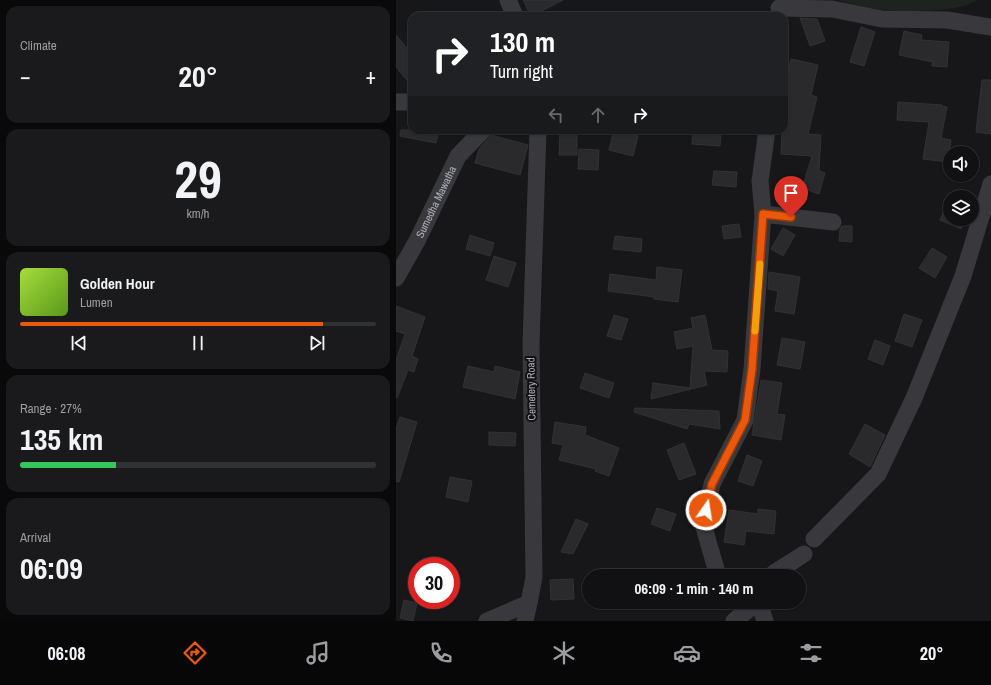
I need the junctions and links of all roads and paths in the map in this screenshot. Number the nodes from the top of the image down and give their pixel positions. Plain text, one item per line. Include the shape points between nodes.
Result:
1 (508, 0) edge
2 (778, 8) edge
3 (513, 12) edge
4 (991, 27) edge
5 (396, 102) edge
6 (408, 102) edge
7 (479, 134) edge
8 (538, 134) edge
9 (766, 134) edge
10 (991, 184) edge
11 (763, 214) junction
12 (832, 222) dead end
13 (396, 278) edge
14 (814, 539) dead end
15 (804, 554) dead end
16 (716, 569) edge
17 (780, 569) edge
18 (529, 603) junction
19 (749, 609) edge
20 (761, 609) edge
21 (487, 621) edge
22 (525, 621) edge
23 (734, 621) edge
24 (766, 621) edge

1 - 3 street
2 - 4 street via 832,9 882,19 947,20
5 - 6 street
7 - 13 street, Sumedha Mawatha via 458,156
8 - 18 street, Cemetery Road via 531,344 534,577
9 - 11 street via 760,181
10 - 14 street via 963,276 914,398 878,474
11 - 12 street
11 - 16 street via 752,369 745,420 712,484 703,524
15 - 17 street
18 - 21 street
18 - 22 street, Cemetery Road
19 - 23 street
20 - 24 street

